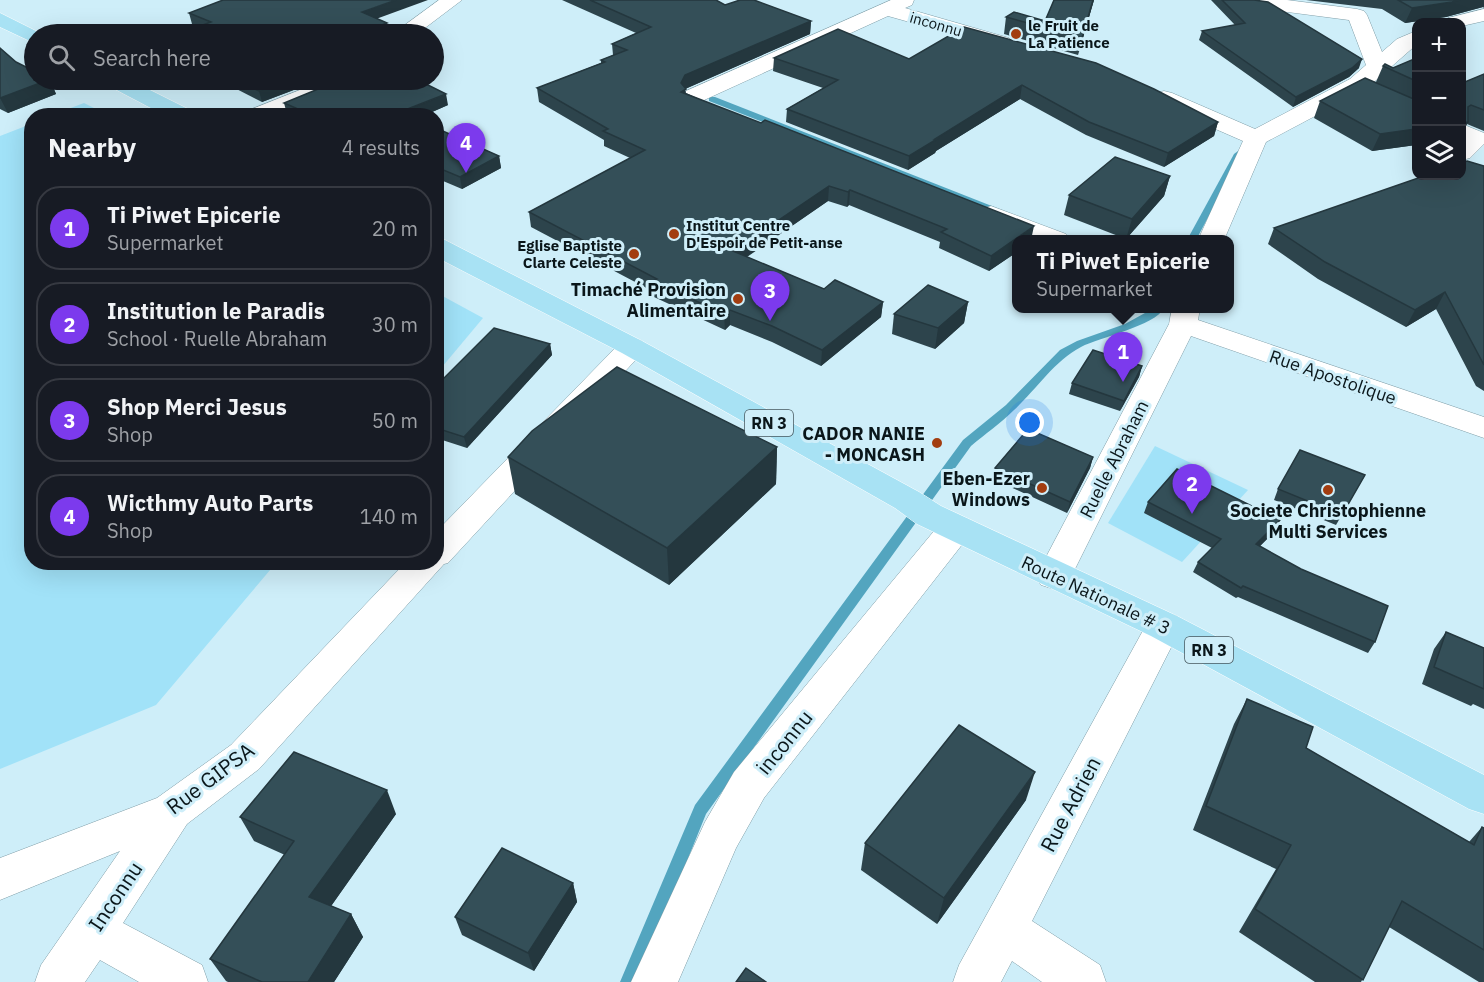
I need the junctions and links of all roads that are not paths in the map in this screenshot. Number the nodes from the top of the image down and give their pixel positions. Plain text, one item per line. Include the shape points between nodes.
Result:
1 (452, 0) edge
2 (906, 0) edge
3 (1242, 0) edge
4 (886, 9) junction
5 (1484, 15) edge
6 (0, 19) edge
7 (1466, 19) edge
8 (419, 24) edge
9 (810, 25) edge
10 (24, 32) edge
11 (833, 33) junction
12 (1412, 39) edge
13 (1022, 47) edge
14 (1377, 66) junction
15 (1142, 88) edge
16 (134, 90) edge
17 (319, 90) edge
18 (717, 106) edge
19 (169, 108) edge
20 (275, 108) edge
21 (1466, 133) edge
22 (1256, 138) junction
23 (1466, 149) edge
24 (969, 205) edge
25 (1044, 235) edge
26 (1213, 235) edge
27 (444, 250) edge
28 (1184, 316) edge
29 (632, 347) junction
30 (1484, 428) edge
31 (931, 514) junction
32 (444, 546) edge
33 (420, 570) edge
34 (1054, 576) junction
35 (1164, 626) junction
36 (1484, 796) edge
37 (172, 811) junction
38 (0, 879) edge
39 (1004, 929) junction
40 (92, 931) junction
41 (58, 982) edge
42 (185, 982) edge
43 (654, 982) edge
44 (976, 982) edge
45 (1083, 982) edge

1 - 8 street
2 - 4 street, inconnu
3 - 14 street via 1357,15
4 - 11 street, inconnu
4 - 13 street, inconnu
5 - 7 street
6 - 10 main road
9 - 11 street
11 - 18 street, inconnu via 694,96
12 - 14 street
14 - 22 street via 1368,88
15 - 22 street
16 - 19 main road
17 - 20 street
21 - 23 street via 1478,138
22 - 26 street
24 - 25 street
27 - 29 main road, Route Nationale # 3 / RN 3
28 - 30 street, Rue Apostolique
28 - 34 street, Ruelle Abraham
29 - 31 main road, Route Nationale # 3 / RN 3
29 - 32 street
31 - 34 main road, Route Nationale # 3 / RN 3
31 - 43 street, inconnu via 749,785 720,836
33 - 37 street, Rue GIPSA via 244,757
34 - 35 main road, Route Nationale # 3 / RN 3
35 - 36 main road, Route Nationale # 3 / RN 3
35 - 39 street, Rue Adrien
37 - 38 street, Rue GIPSA
37 - 40 street, Inconnu
39 - 44 street, Rue Adrien
39 - 45 street
40 - 41 street, Inconnu
40 - 42 street, inconnu

